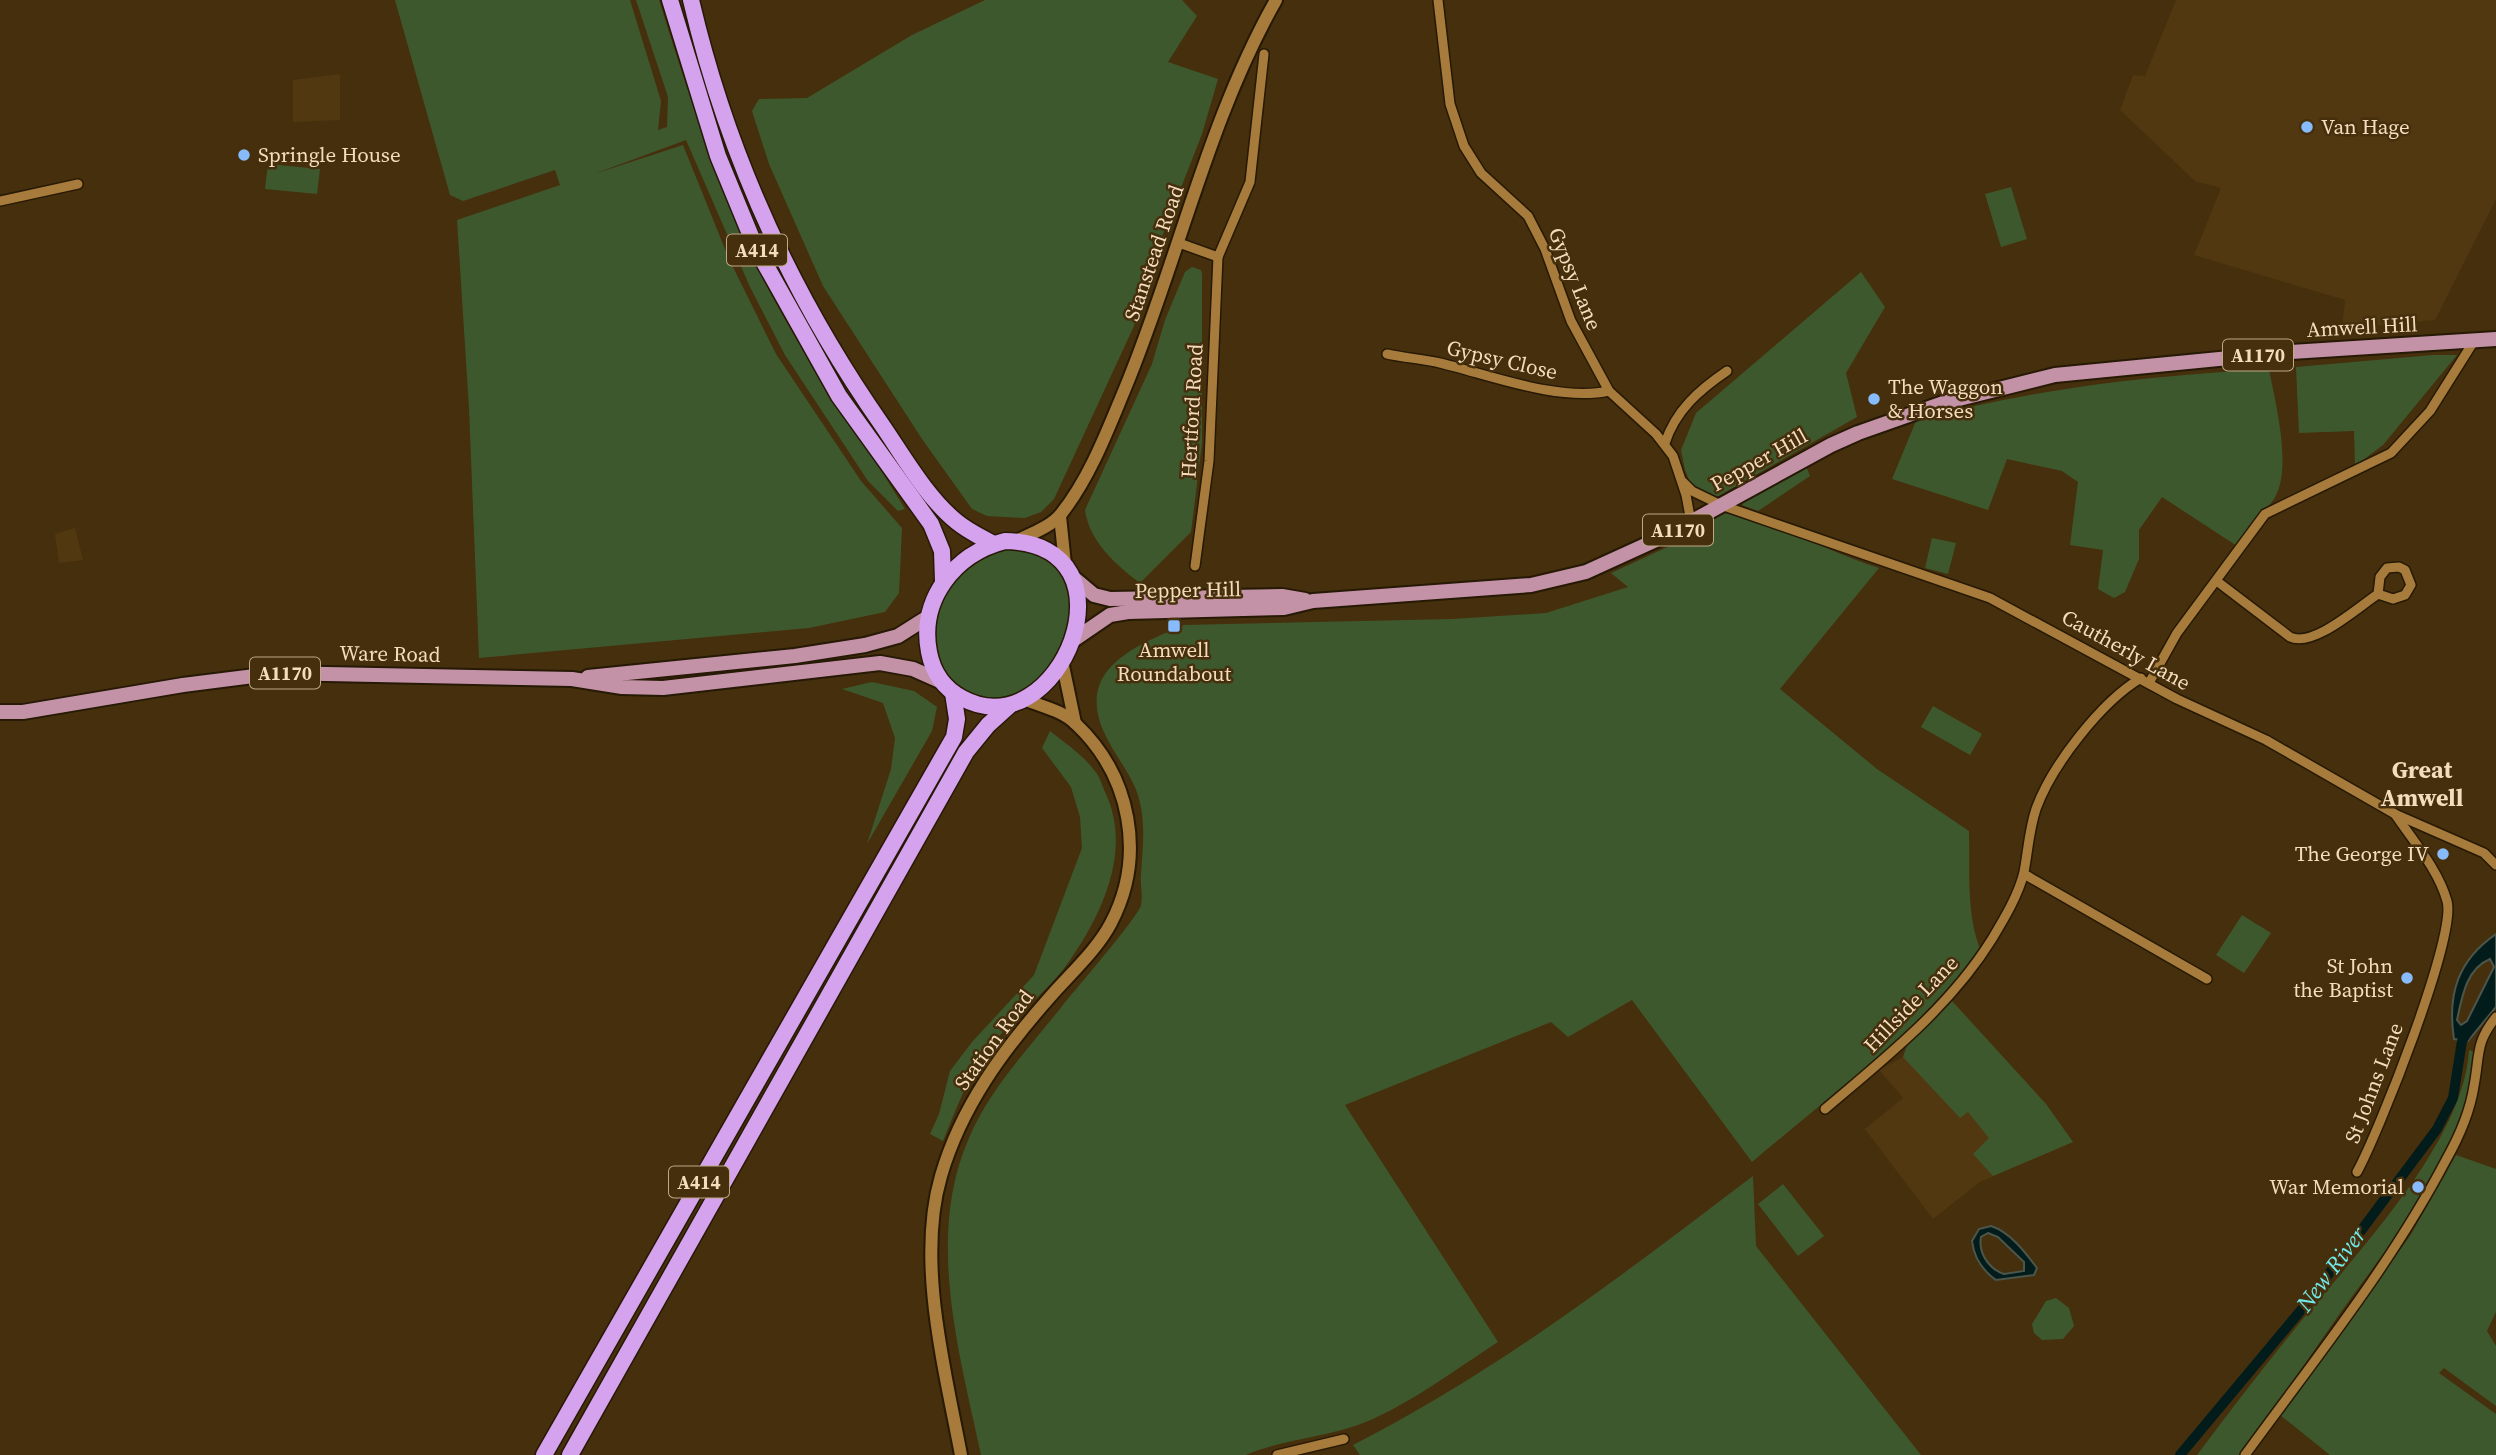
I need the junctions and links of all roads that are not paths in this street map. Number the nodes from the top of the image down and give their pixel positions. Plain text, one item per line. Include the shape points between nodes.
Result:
1 (670, 0) edge
2 (691, 0) edge
3 (1276, 0) edge
4 (1438, 0) edge
5 (1264, 54) dead end
6 (78, 184) dead end
7 (0, 201) edge
8 (1179, 243) junction
9 (1219, 257) junction
10 (2496, 339) edge
11 (2474, 341) junction
12 (1387, 354) dead end
13 (1727, 371) dead end
14 (2022, 383) joint
15 (1609, 391) junction
16 (1665, 443) junction
17 (1683, 482) junction
18 (1721, 505) junction
19 (1060, 516) junction
20 (1691, 522) junction
21 (1016, 541) junction
22 (993, 544) junction
23 (1065, 564) junction
24 (1195, 566) dead end
25 (1074, 579) junction
26 (943, 582) junction
27 (2218, 582) junction
28 (2378, 594) dead end
29 (1313, 601) junction
30 (928, 617) junction
31 (1072, 641) junction
32 (1062, 661) junction
33 (2120, 667) junction
34 (572, 679) junction
35 (2145, 681) junction
36 (946, 687) junction
37 (2120, 691) junction
38 (1024, 699) junction
39 (1009, 706) junction
40 (0, 712) edge
41 (1075, 723) junction
42 (2395, 814) junction
43 (2496, 866) edge
44 (2024, 874) junction
45 (2207, 979) dead end
46 (2496, 1017) edge
47 (1825, 1109) dead end
48 (2357, 1172) dead end
49 (1344, 1439) dead end
50 (1303, 1452) edge
51 (544, 1455) edge
52 (570, 1455) edge
53 (961, 1455) edge
54 (1277, 1455) edge
55 (2245, 1455) edge

1 - 26 highway, A414 via 718,156 755,246 839,396 932,524 942,551
2 - 22 highway, A414 via 710,74 740,160 812,316 860,393 943,509 964,528
3 - 8 main road, Stanstead Road via 1236,82
4 - 15 street, Gypsy Lane via 1450,104 1464,146 1481,173 1535,226 1571,321
5 - 9 street, Hertford Road via 1250,182
6 - 7 street
8 - 9 street
8 - 19 main road, Stanstead Road via 1116,410
9 - 24 street, Hertford Road via 1209,461
10 - 11 main road, Amwell Hill / A1170
11 - 14 main road, Amwell Hill / A1170 via 2130,365
11 - 27 street via 2430,411 2391,453 2265,514
12 - 15 street, Gypsy Close via 1567,393
13 - 16 street via 1692,399 1676,418
14 - 18 main road, Pepper Hill / A1170 via 1942,403 1858,433
15 - 16 street, Gypsy Lane
16 - 17 street, Gypsy Lane
17 - 18 street
17 - 20 street, Gypsy Lane
18 - 20 main road, Pepper Hill / A1170
18 - 33 street, Cautherly Lane via 1990,598
19 - 21 main road
19 - 23 main road
20 - 29 main road, Pepper Hill / A1170 via 1628,555 1559,580 1496,589
21 - 22 highway
21 - 23 highway via 1050,553
22 - 26 highway via 959,563
23 - 25 highway
25 - 29 main road, Pepper Hill / A1170 via 1094,595 1110,599 1282,596
25 - 31 highway via 1078,618
26 - 30 highway
27 - 28 street via 2301,641 2314,638
27 - 35 street
29 - 31 main road, Pepper Hill / A1170 via 1284,608 1110,615
30 - 34 main road, Ware Road / A1170 via 898,636 865,645
30 - 36 highway via 929,651
31 - 32 highway
32 - 38 highway via 1044,685
32 - 41 main road, Station Road
33 - 35 street, Cautherly Lane
33 - 37 street
34 - 36 main road, Ware Road / A1170 via 622,687 702,686 880,663 914,669
34 - 40 main road, Ware Road / A1170 via 278,673
35 - 37 street, Hillside Lane
35 - 42 street, Cautherly Lane via 2266,740
36 - 39 highway via 986,706
36 - 51 highway, A414 via 957,719 954,737
37 - 44 street, Hillside Lane via 2074,743 2037,808
38 - 39 highway
38 - 41 main road, Station Road
39 - 52 highway, A414 via 966,752
41 - 53 main road, Station Road via 1103,755 1128,813 1131,847 1126,889 1110,925 1028,1021 974,1097 940,1178 932,1222 933,1272
42 - 43 street, Cautherly Lane via 2465,843
42 - 48 street, St Johns Lane via 2431,868 2448,904 2445,933 2397,1084
44 - 45 street
44 - 47 street, Hillside Lane via 1990,941 1944,1002
46 - 55 street via 2481,1037 2464,1125 2433,1185 2365,1291
49 - 50 street
50 - 54 street

